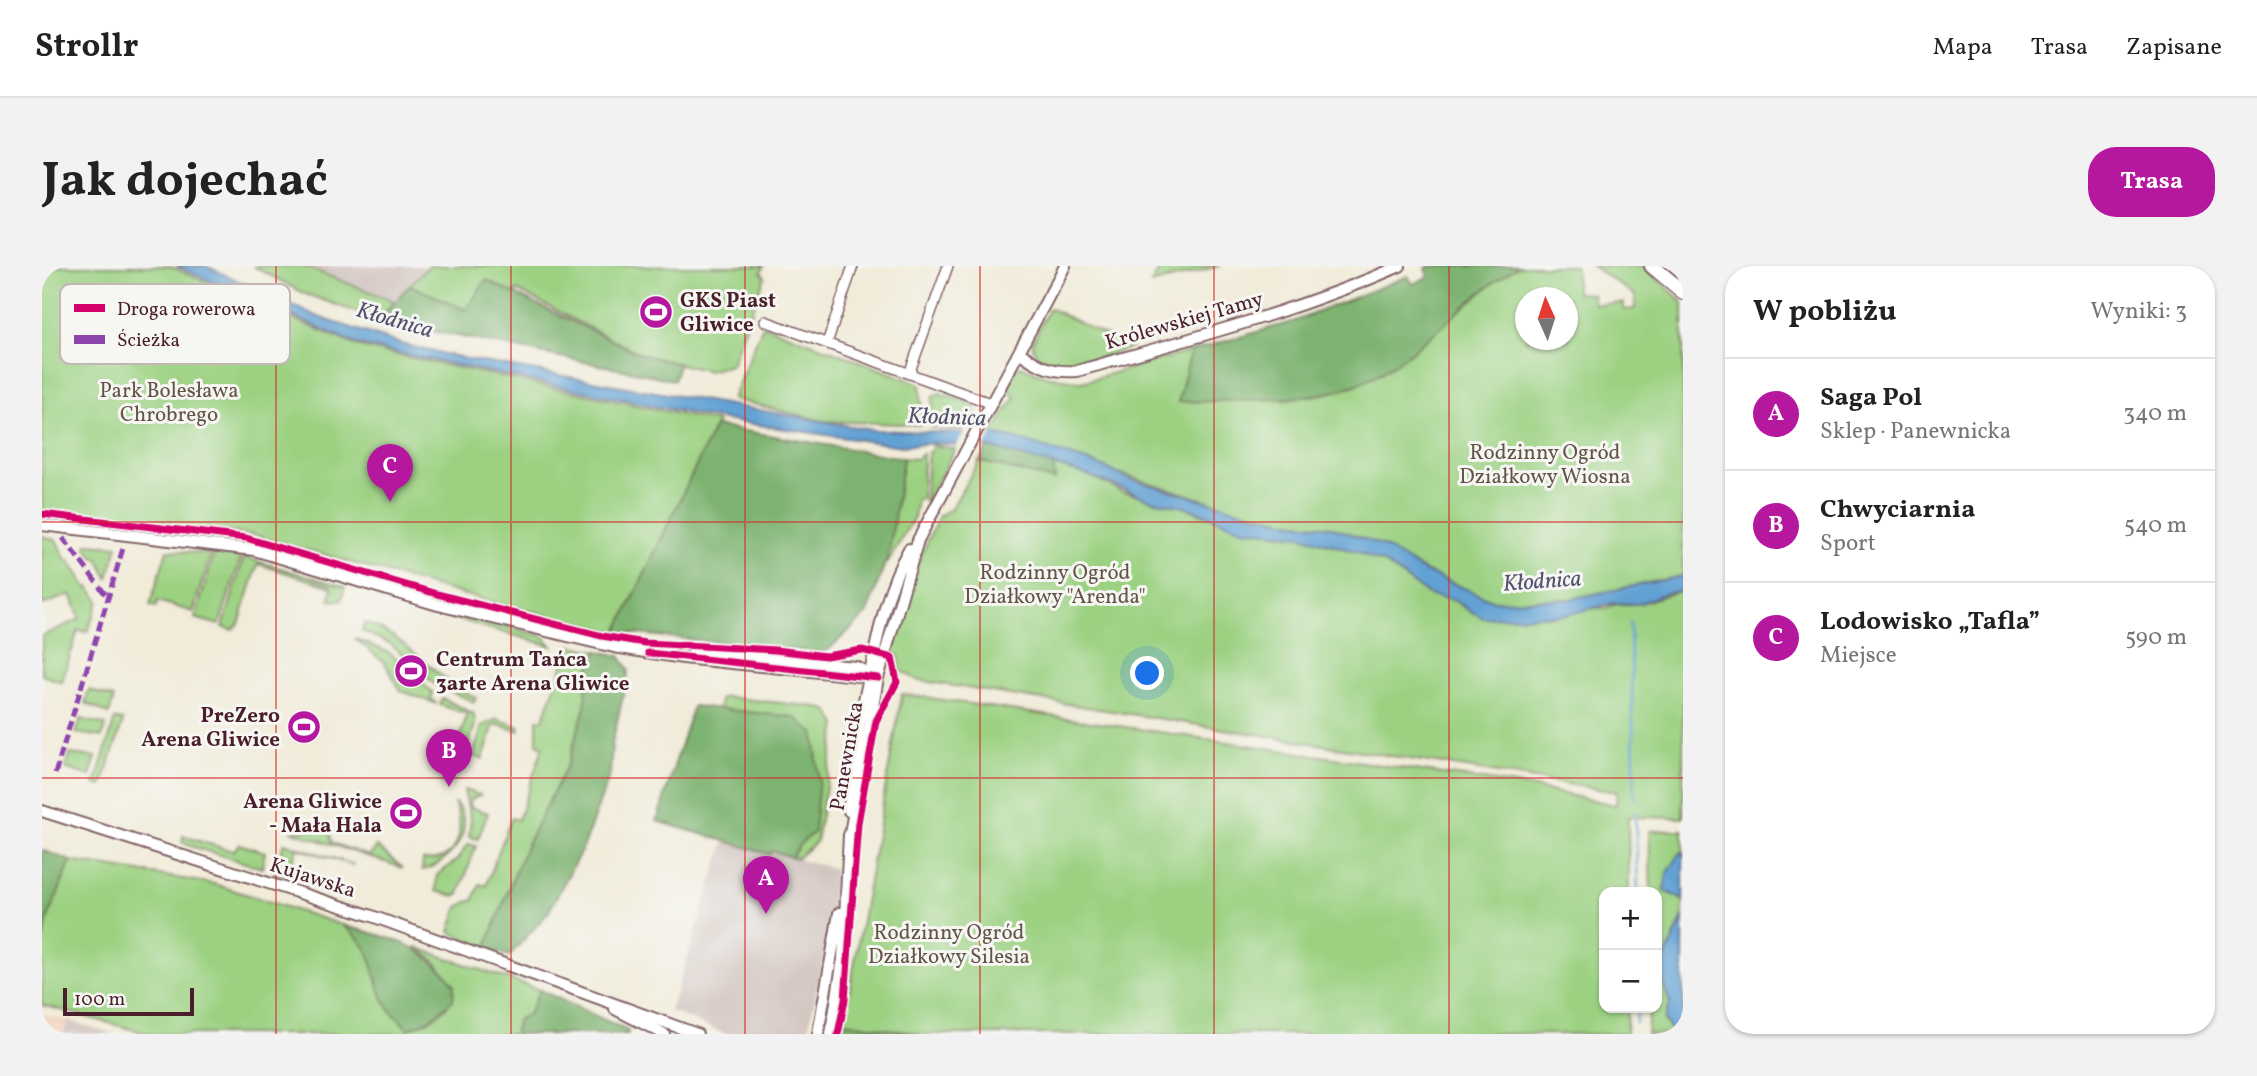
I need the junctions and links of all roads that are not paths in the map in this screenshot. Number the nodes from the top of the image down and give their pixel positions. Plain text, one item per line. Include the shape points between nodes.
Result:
1 (853, 266) edge
2 (948, 266) edge
3 (1065, 266) edge
4 (1399, 266) edge
5 (1652, 266) edge
6 (1683, 292) edge
7 (765, 321) dead end
8 (827, 343) junction
9 (1019, 352) junction
10 (909, 374) junction
11 (988, 408) junction
12 (926, 520) junction
13 (42, 525) edge
14 (873, 653) junction
15 (652, 654) junction
16 (856, 667) junction
17 (845, 677) junction
18 (872, 677) junction
19 (864, 695) junction
20 (42, 811) edge
21 (849, 839) junction
22 (844, 890) junction
23 (569, 986) junction
24 (664, 1034) edge
25 (697, 1034) edge
26 (818, 1034) edge
27 (831, 1034) edge

1 - 8 street
2 - 10 street
3 - 9 street, Panewnicka
4 - 9 street, Królewskiej Tamy via 1271,316 1077,371 1056,372
5 - 6 main road
7 - 8 street
8 - 10 street
9 - 11 street, Panewnicka
10 - 11 street
11 - 12 street, Panewnicka
12 - 14 street, Panewnicka via 897,573
12 - 18 street, Panewnicka
13 - 15 street via 254,550 472,614
14 - 16 street
14 - 18 street, Panewnicka
15 - 16 street via 732,654
15 - 17 street
16 - 18 street
17 - 18 street
17 - 19 street via 861,687
18 - 19 street, Panewnicka
18 - 21 street, Panewnicka
19 - 21 street, Panewnicka via 851,764
20 - 23 street, Kujawska via 369,915
21 - 22 street, Panewnicka
22 - 26 street, Panewnicka
22 - 27 street, Panewnicka via 843,959
23 - 24 street, Kujawska
23 - 25 street, Kujawska

